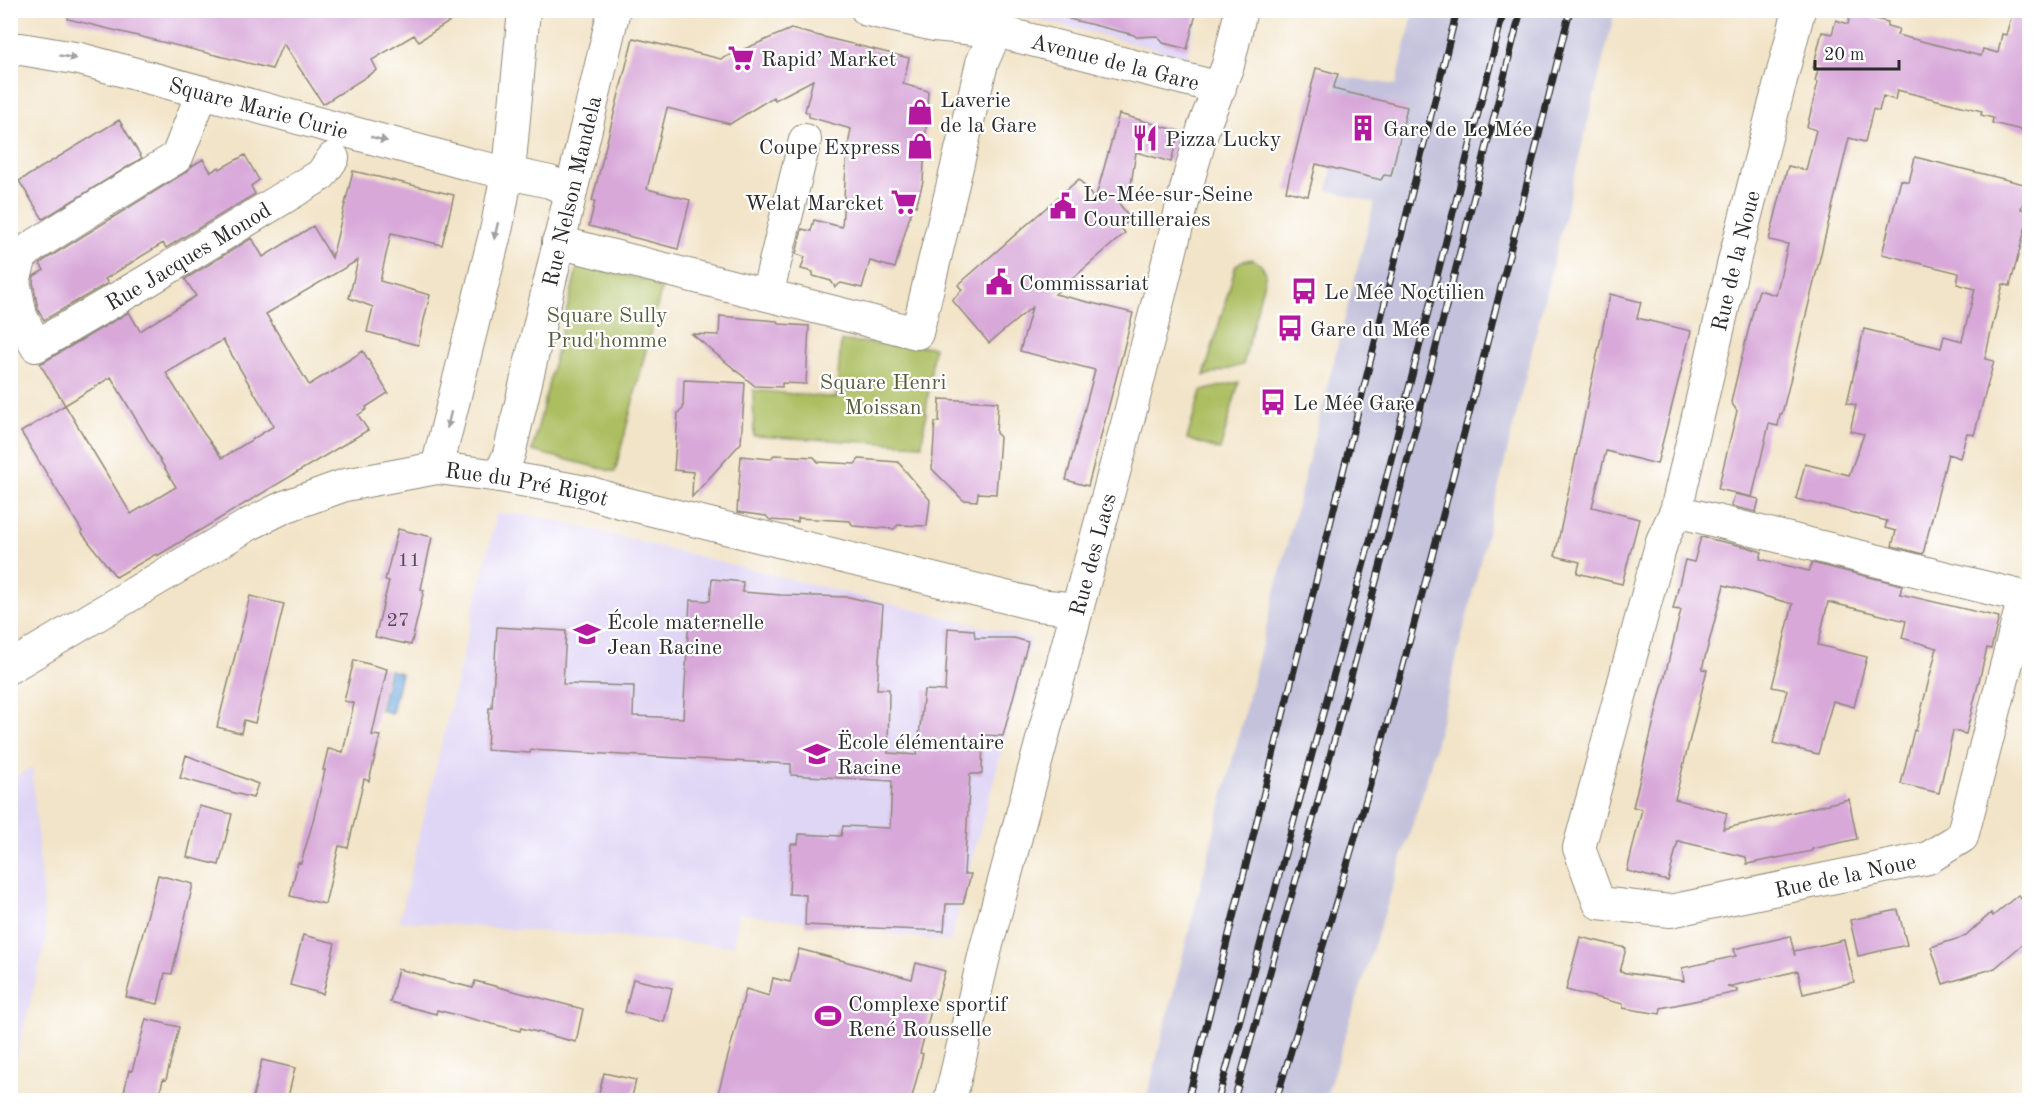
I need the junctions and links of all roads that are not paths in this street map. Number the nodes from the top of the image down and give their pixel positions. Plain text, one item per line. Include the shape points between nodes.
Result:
1 (524, 10) edge
2 (614, 10) edge
3 (867, 10) edge
4 (1241, 10) edge
5 (1799, 10) edge
6 (996, 31) junction
7 (10, 50) edge
8 (1220, 88) junction
9 (202, 93) junction
10 (805, 140) dead end
11 (333, 158) dead end
12 (508, 167) junction
13 (570, 191) junction
14 (558, 242) junction
15 (767, 295) junction
16 (437, 468) junction
17 (500, 476) junction
18 (1676, 511) junction
19 (1077, 609) junction
20 (10, 667) edge
21 (950, 1101) edge

1 - 12 street
2 - 13 street, Rue Nelson Mandela
3 - 6 street, Avenue de la Gare via 934,24
4 - 8 street, Rue des Lacs
5 - 18 street, Rue de la Noue via 1734,261
6 - 8 street, Avenue de la Gare
6 - 15 street via 982,63 917,333
7 -> 9 street, Square Marie Curie via 80,60
8 - 19 street, Rue des Lacs via 1190,174
9 - 11 street, Rue Jacques Monod via 177,157 21,257 14,281 21,315 36,346 321,175
9 -> 12 street, Square Marie Curie
10 - 15 street
12 - 13 street, Square Marie Curie
12 -> 16 street
13 - 14 street, Rue Nelson Mandela
14 - 15 street
14 - 17 street, Rue Nelson Mandela via 509,454
16 - 17 street, Rue du Pré Rigot
16 - 20 street, Rue du Pré Rigot via 345,484 284,507
17 - 19 street, Rue du Pré Rigot via 591,493 1038,605
18 - 18 street, Rue de la Noue via 1662,541 1579,848 1599,903 1670,911 1928,858 1962,837 2024,597
19 - 21 street, Rue des Lacs via 986,948

